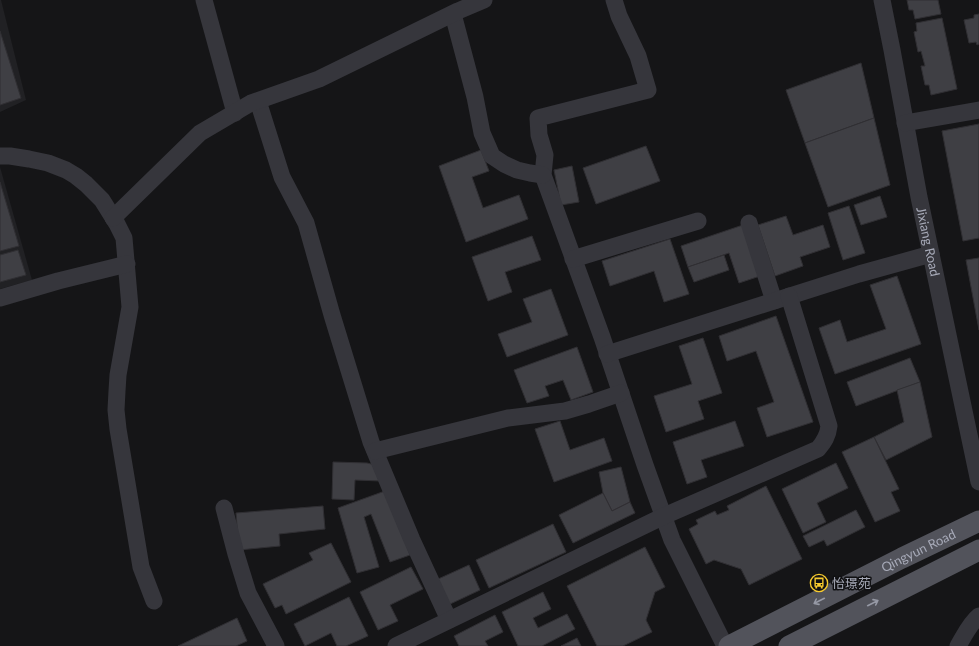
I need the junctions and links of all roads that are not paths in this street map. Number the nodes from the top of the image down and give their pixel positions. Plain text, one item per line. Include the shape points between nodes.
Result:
1 (204, 0) edge
2 (484, 0) edge
3 (614, 0) edge
4 (882, 0) edge
5 (453, 14) junction
6 (258, 101) junction
7 (979, 110) edge
8 (235, 113) junction
9 (905, 123) junction
10 (0, 156) edge
11 (543, 175) junction
12 (113, 218) junction
13 (698, 221) dead end
14 (749, 223) dead end
15 (931, 254) junction
16 (573, 259) junction
17 (127, 264) junction
18 (0, 298) edge
19 (781, 299) junction
20 (608, 354) junction
21 (621, 393) junction
22 (375, 451) junction
23 (979, 482) edge
24 (224, 508) dead end
25 (664, 516) junction
26 (979, 521) edge
27 (979, 550) edge
28 (154, 601) dead end
29 (979, 616) edge
30 (449, 620) junction
31 (276, 646) edge
32 (396, 646) edge
33 (725, 646) edge
34 (729, 646) edge
35 (788, 646) edge
36 (958, 646) edge

1 - 8 street
2 - 5 street
3 - 11 street via 638,56 648,90 538,118 539,135 545,155
4 - 9 street, Jixiang Road
5 - 6 street via 319,79
5 - 11 street via 482,133 492,156 517,170
6 - 8 street
6 - 22 street via 282,178 306,223
7 - 9 street
8 - 12 street via 200,133
9 - 15 street, Jixiang Road
10 - 12 street via 48,163 66,170 86,184 102,200
11 - 16 street
12 - 17 street via 124,238
13 - 16 street
14 - 19 street
15 - 19 street
15 - 23 street, Jixiang Road
16 - 20 street
17 - 18 street
17 - 28 street via 130,307 118,375 118,429 141,567
19 - 20 street
19 - 25 street via 829,426 827,437 818,449
20 - 21 street
21 - 22 street via 565,411 508,418
21 - 25 street
22 - 30 street
24 - 31 street via 248,593
25 - 30 street
25 - 33 street via 672,540
26 -> 34 main road, Qingyun Road
35 -> 27 main road, Qingyun Road
29 - 36 street
30 - 32 street

